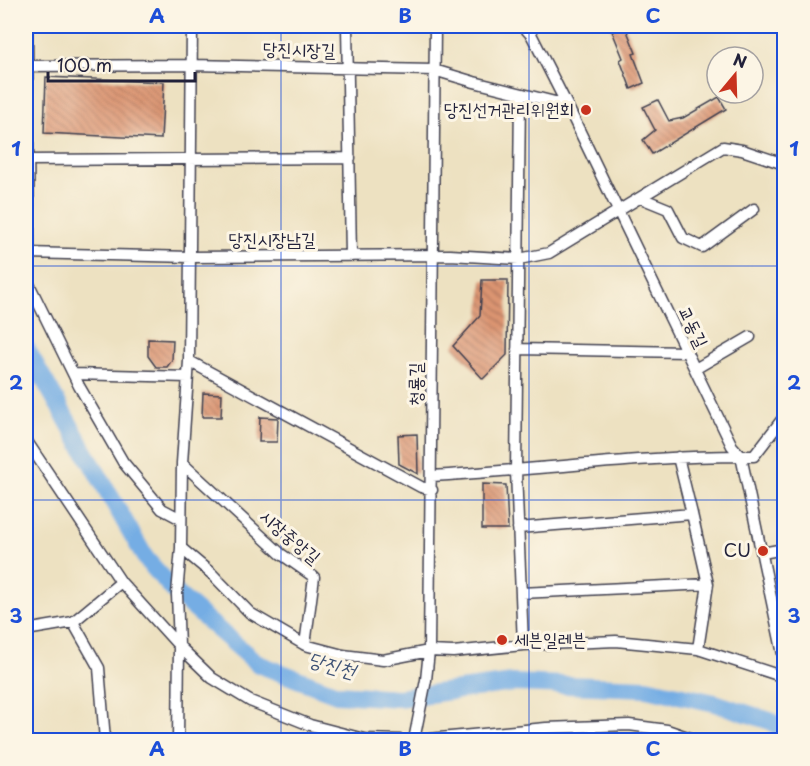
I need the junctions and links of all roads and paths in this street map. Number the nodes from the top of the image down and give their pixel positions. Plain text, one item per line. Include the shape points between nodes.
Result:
1 (27, 26) edge
2 (192, 26) edge
3 (347, 26) edge
4 (435, 26) edge
5 (523, 26) edge
6 (26, 66) edge
7 (192, 66) junction
8 (348, 67) junction
9 (434, 70) junction
10 (520, 94) junction
11 (567, 105) junction
12 (191, 158) junction
13 (350, 158) junction
14 (28, 160) junction
15 (784, 164) edge
16 (641, 198) junction
17 (754, 209) dead end
18 (617, 210) junction
19 (27, 253) edge
20 (351, 256) junction
21 (434, 256) junction
22 (191, 257) junction
23 (519, 259) junction
24 (26, 278) edge
25 (750, 337) dead end
26 (517, 349) junction
27 (687, 352) junction
28 (189, 361) junction
29 (695, 369) junction
30 (73, 374) junction
31 (188, 377) junction
32 (784, 417) edge
33 (26, 440) edge
34 (741, 456) junction
35 (678, 457) junction
36 (182, 463) junction
37 (516, 471) junction
38 (432, 476) junction
39 (432, 490) junction
40 (692, 514) junction
41 (181, 519) junction
42 (518, 528) junction
43 (181, 548) junction
44 (784, 549) edge
45 (762, 553) junction
46 (121, 582) junction
47 (708, 584) junction
48 (521, 593) junction
49 (73, 622) junction
50 (26, 630) edge
51 (305, 645) junction
52 (523, 645) junction
53 (179, 646) junction
54 (698, 649) junction
55 (429, 651) junction
56 (784, 659) edge
57 (784, 677) edge
58 (665, 735) edge
59 (105, 741) edge
60 (178, 741) edge
61 (400, 741) edge
62 (416, 741) edge
63 (696, 741) edge

1 - 6 street
2 - 7 street
3 - 8 street
4 - 9 street, 청룡길
5 - 11 street, 교동길
6 - 7 street, 당진시장길
6 - 14 street
7 - 8 street, 당진시장길
7 - 12 street
8 - 9 street, 당진시장길
8 - 13 street
9 - 10 street, 당진시장길
9 - 21 street, 청룡길
10 - 11 street, 당진시장길
10 - 23 street
11 - 18 street, 교동길
12 - 13 street
12 - 14 street
12 - 22 street
13 - 20 street
14 - 19 street
15 - 16 street, 당진시장남길 via 723,147
16 - 17 street via 668,209 683,238 702,247
16 - 18 street, 당진시장남길
18 - 23 street, 당진시장남길 via 549,253
18 - 27 street, 교동길
19 - 22 street, 당진시장남길
20 - 21 street, 당진시장남길
20 - 22 street, 당진시장남길
21 - 23 street, 당진시장남길
21 - 38 street, 청룡길
22 - 28 street
23 - 26 street
24 - 30 street
25 - 29 street
26 - 27 street
26 - 37 street
27 - 29 street, 교동길
28 - 31 street
28 - 39 street
29 - 34 street, 교동길 via 732,446
30 - 31 street
30 - 41 street via 123,462 162,509
31 - 36 street
32 - 34 street via 754,456
33 - 46 street
34 - 35 street
34 - 45 street, 교동길
35 - 37 street
35 - 40 street
36 - 41 street
36 - 51 street, 시장중앙길 via 280,554 314,577
37 - 38 street
37 - 42 street
38 - 39 street, 청룡길
39 - 55 street, 청룡길
40 - 42 street
40 - 47 street
41 - 43 street
42 - 48 street
43 - 51 street via 250,613
43 - 53 street via 177,594
44 - 45 street
45 - 56 street, 교동길
46 - 49 street
46 - 53 street
47 - 48 street
47 - 54 street
48 - 52 street
49 - 50 street
49 - 59 street via 99,668
51 - 55 street via 382,660
52 - 54 street via 616,641
52 - 55 street
53 - 60 street
53 - 61 street via 212,678 250,701 310,725 364,740
54 - 57 street
55 - 62 street, 청룡길
58 - 62 street via 629,725 587,726
58 - 63 street

